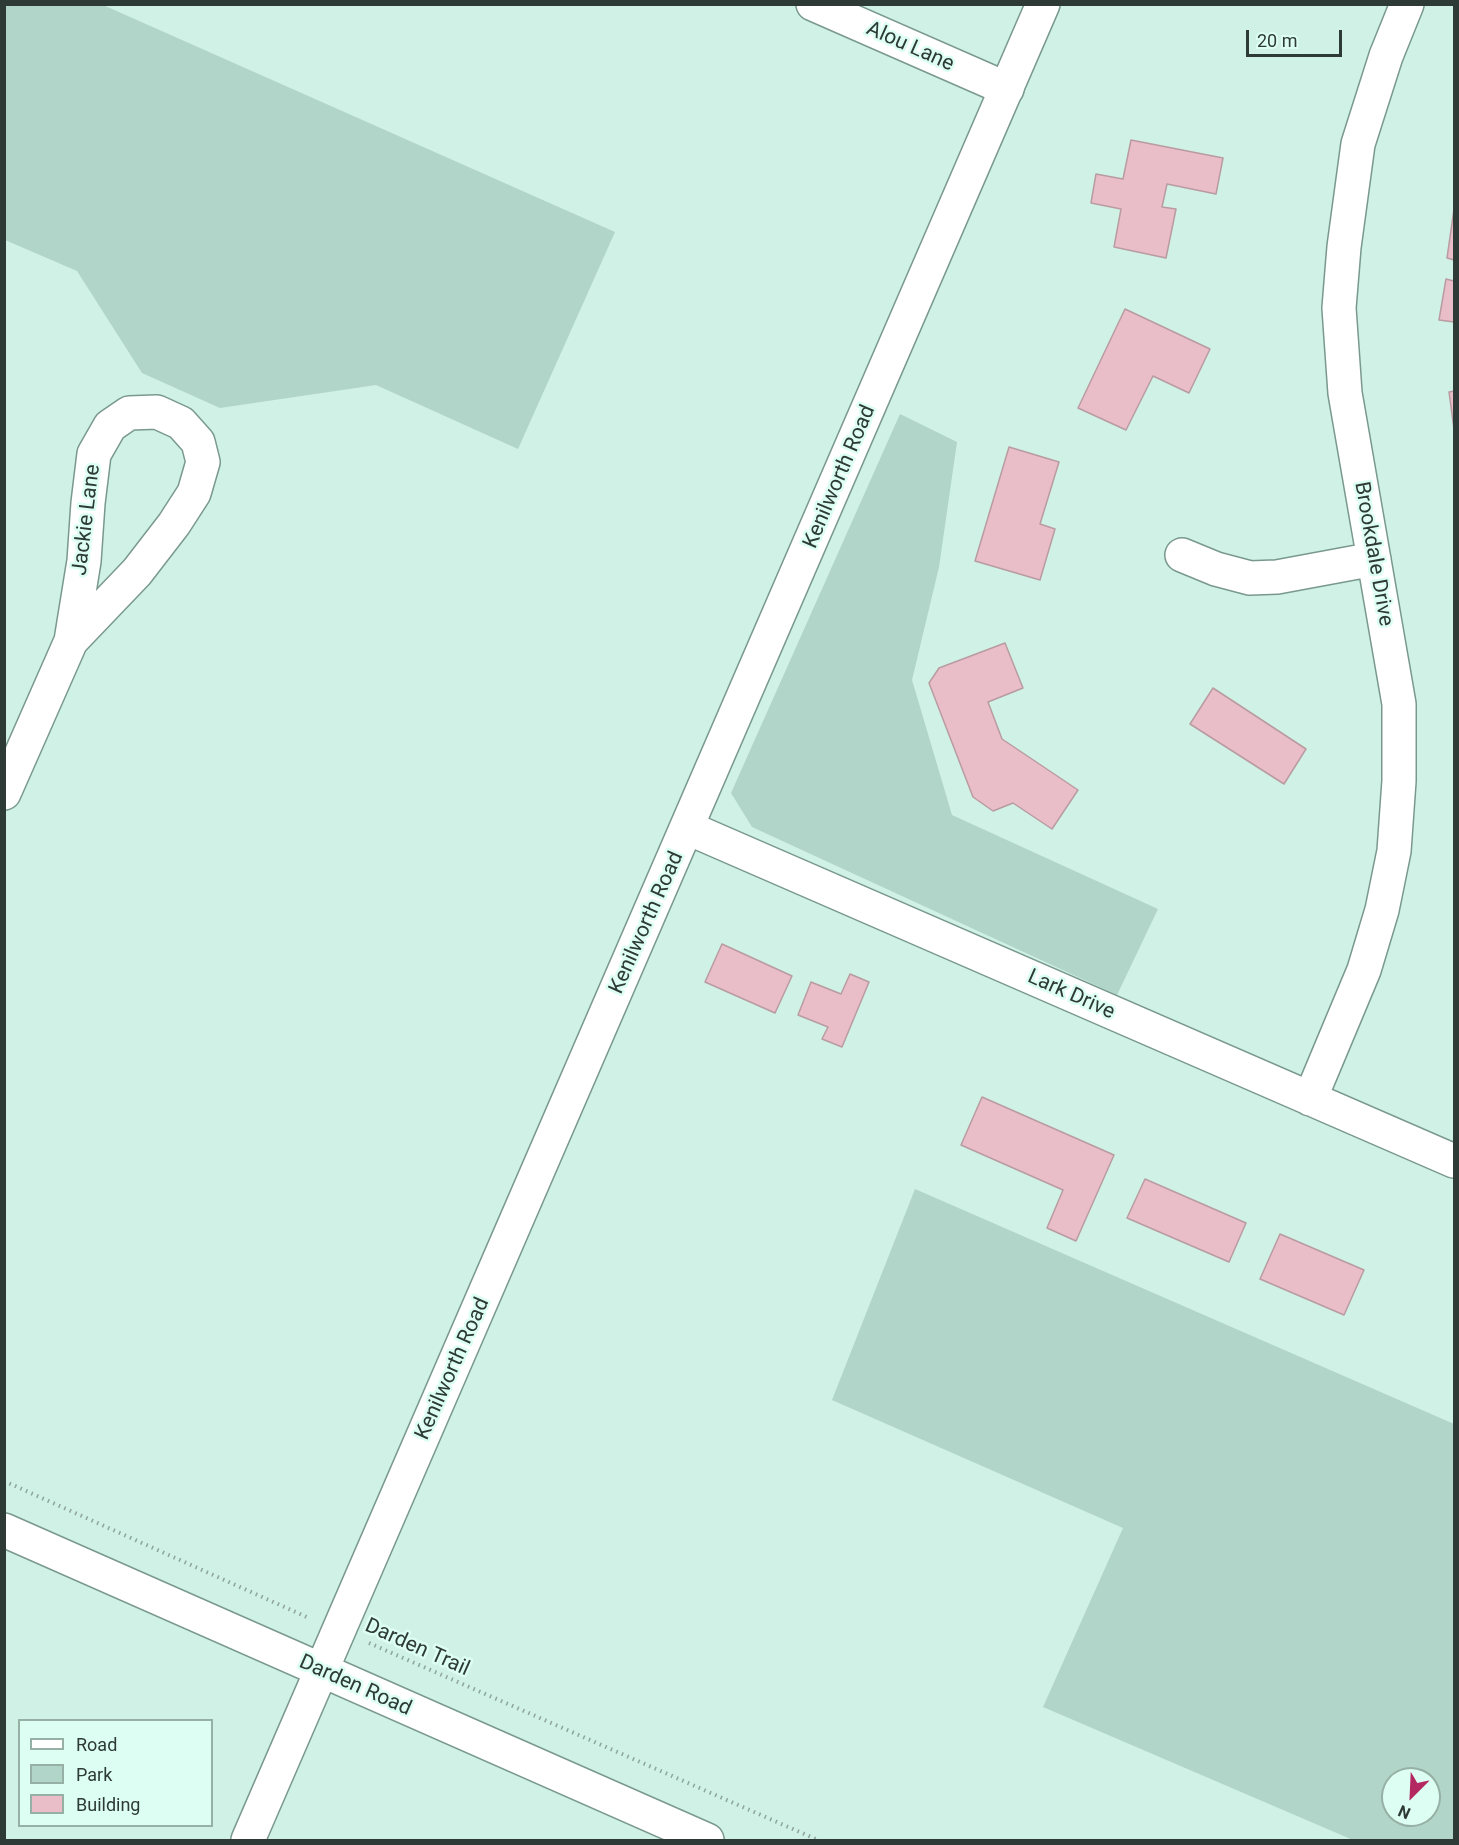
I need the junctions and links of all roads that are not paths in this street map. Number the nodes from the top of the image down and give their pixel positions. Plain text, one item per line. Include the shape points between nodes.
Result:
1 (813, 4) edge
2 (1043, 4) edge
3 (1407, 4) edge
4 (1007, 89) junction
5 (1182, 555) dead end
6 (1374, 559) junction
7 (71, 640) junction
8 (4, 793) edge
9 (688, 828) junction
10 (1310, 1099) junction
11 (1455, 1161) edge
12 (4, 1530) edge
13 (321, 1672) junction
14 (248, 1840) edge
15 (707, 1840) edge

1 - 4 street, Alou Lane
2 - 4 street, Kenilworth Road
3 - 6 street, Brookdale Drive via 1358,144 1339,308 1345,393
4 - 9 street, Kenilworth Road
5 - 6 street via 1250,578 1277,578
6 - 10 street, Brookdale Drive via 1399,704 1400,781 1394,851 1364,970
7 - 7 street, Jackie Lane via 137,572 194,493 202,462 198,442 181,423 157,412 129,413 110,426 94,454 84,561
7 - 8 street, Jackie Lane
9 - 10 street, Lark Drive
9 - 13 street, Kenilworth Road
10 - 11 street, Lark Drive
12 - 13 street, Darden Road
13 - 14 street, Kenilworth Road
13 - 15 street, Darden Road

